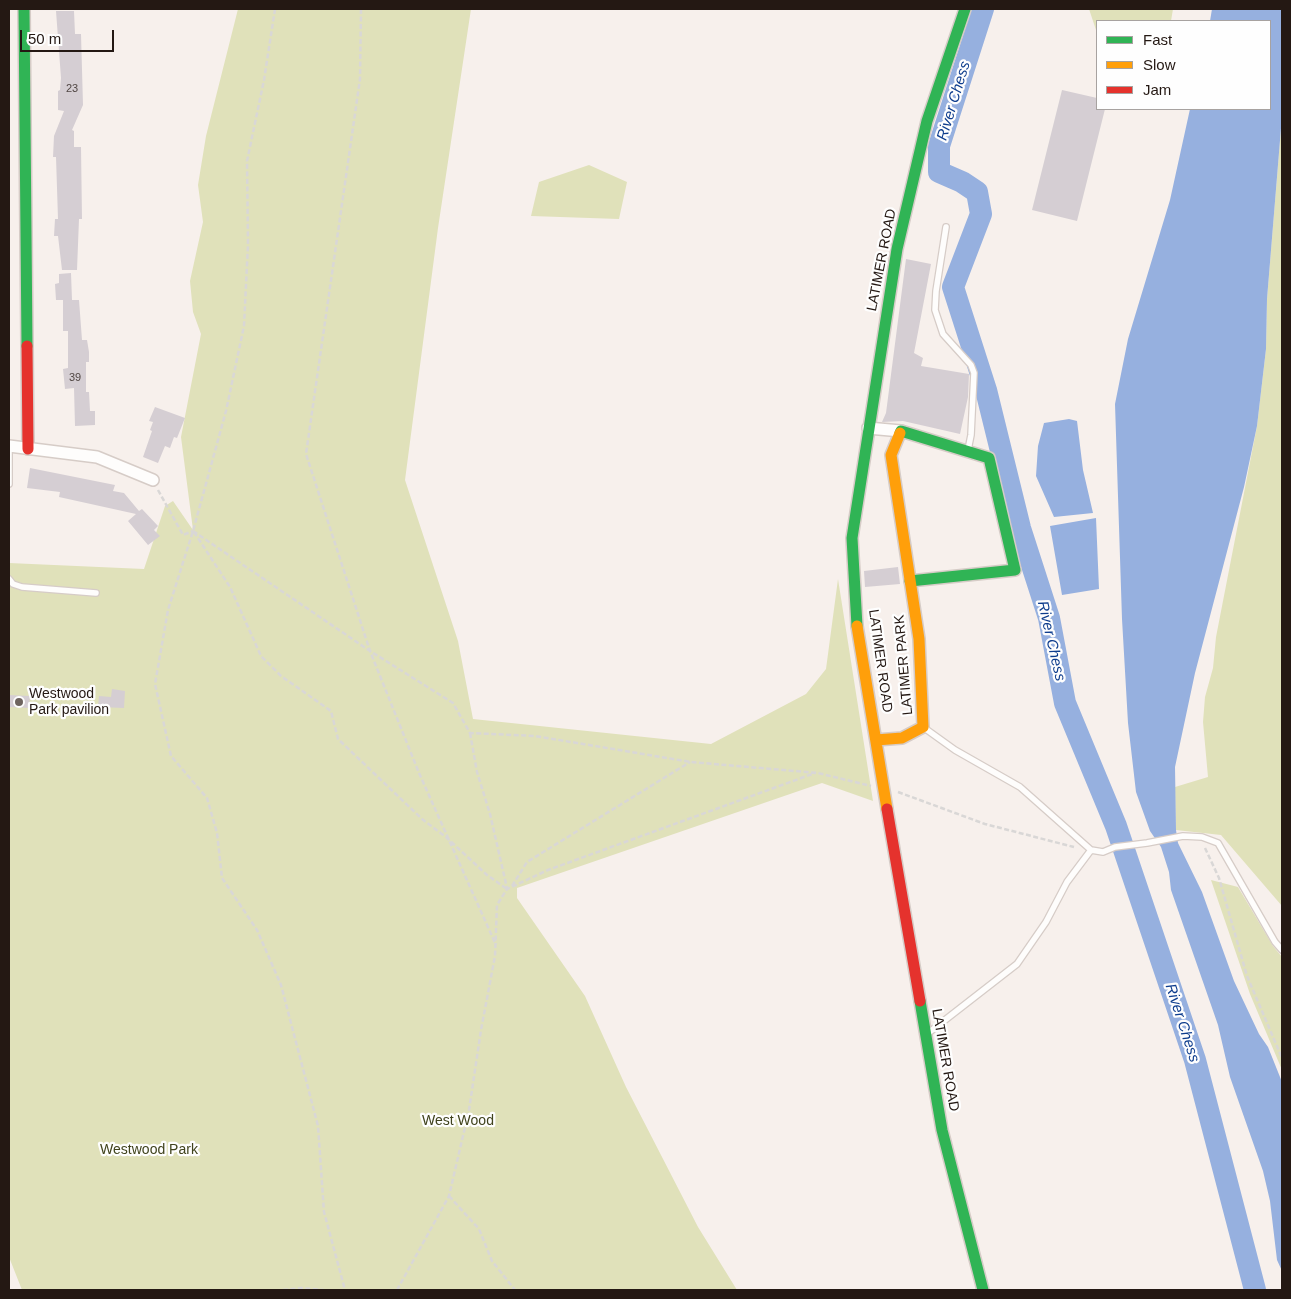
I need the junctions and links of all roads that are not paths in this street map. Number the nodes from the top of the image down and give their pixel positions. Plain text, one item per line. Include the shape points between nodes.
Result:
1 (24, 9) edge
2 (965, 9) edge
3 (946, 227) dead end
4 (868, 428) junction
5 (901, 431) junction
6 (9, 447) edge
7 (28, 449) junction
8 (968, 450) junction
9 (153, 480) road end
10 (9, 484) edge
11 (9, 579) edge
12 (910, 581) junction
13 (96, 593) dead end
14 (924, 728) junction
15 (876, 740) junction
16 (1091, 850) junction
17 (1282, 950) edge
18 (926, 1035) junction
19 (983, 1290) edge

1 - 7 street
2 - 4 street, LATIMER ROAD via 927,121 899,240
3 - 8 lane via 935,310 943,334 971,365 974,373
4 - 5 street
4 - 15 street, LATIMER ROAD via 852,538 858,637
5 - 8 street
5 - 12 street, LATIMER PARK via 891,455
6 - 7 street
6 - 10 lane
7 - 9 street via 97,457
8 - 12 street via 989,458 1016,570
11 - 13 lane via 22,587
12 - 14 street, LATIMER PARK via 919,639
14 - 15 street, LATIMER PARK via 902,738
14 - 16 lane via 1020,787
15 - 18 street, LATIMER ROAD
16 - 17 lane via 1103,852 1115,847 1183,836 1202,837 1218,843
16 - 18 lane via 1066,882 1046,922 1017,964
18 - 19 street, LATIMER ROAD via 942,1130

